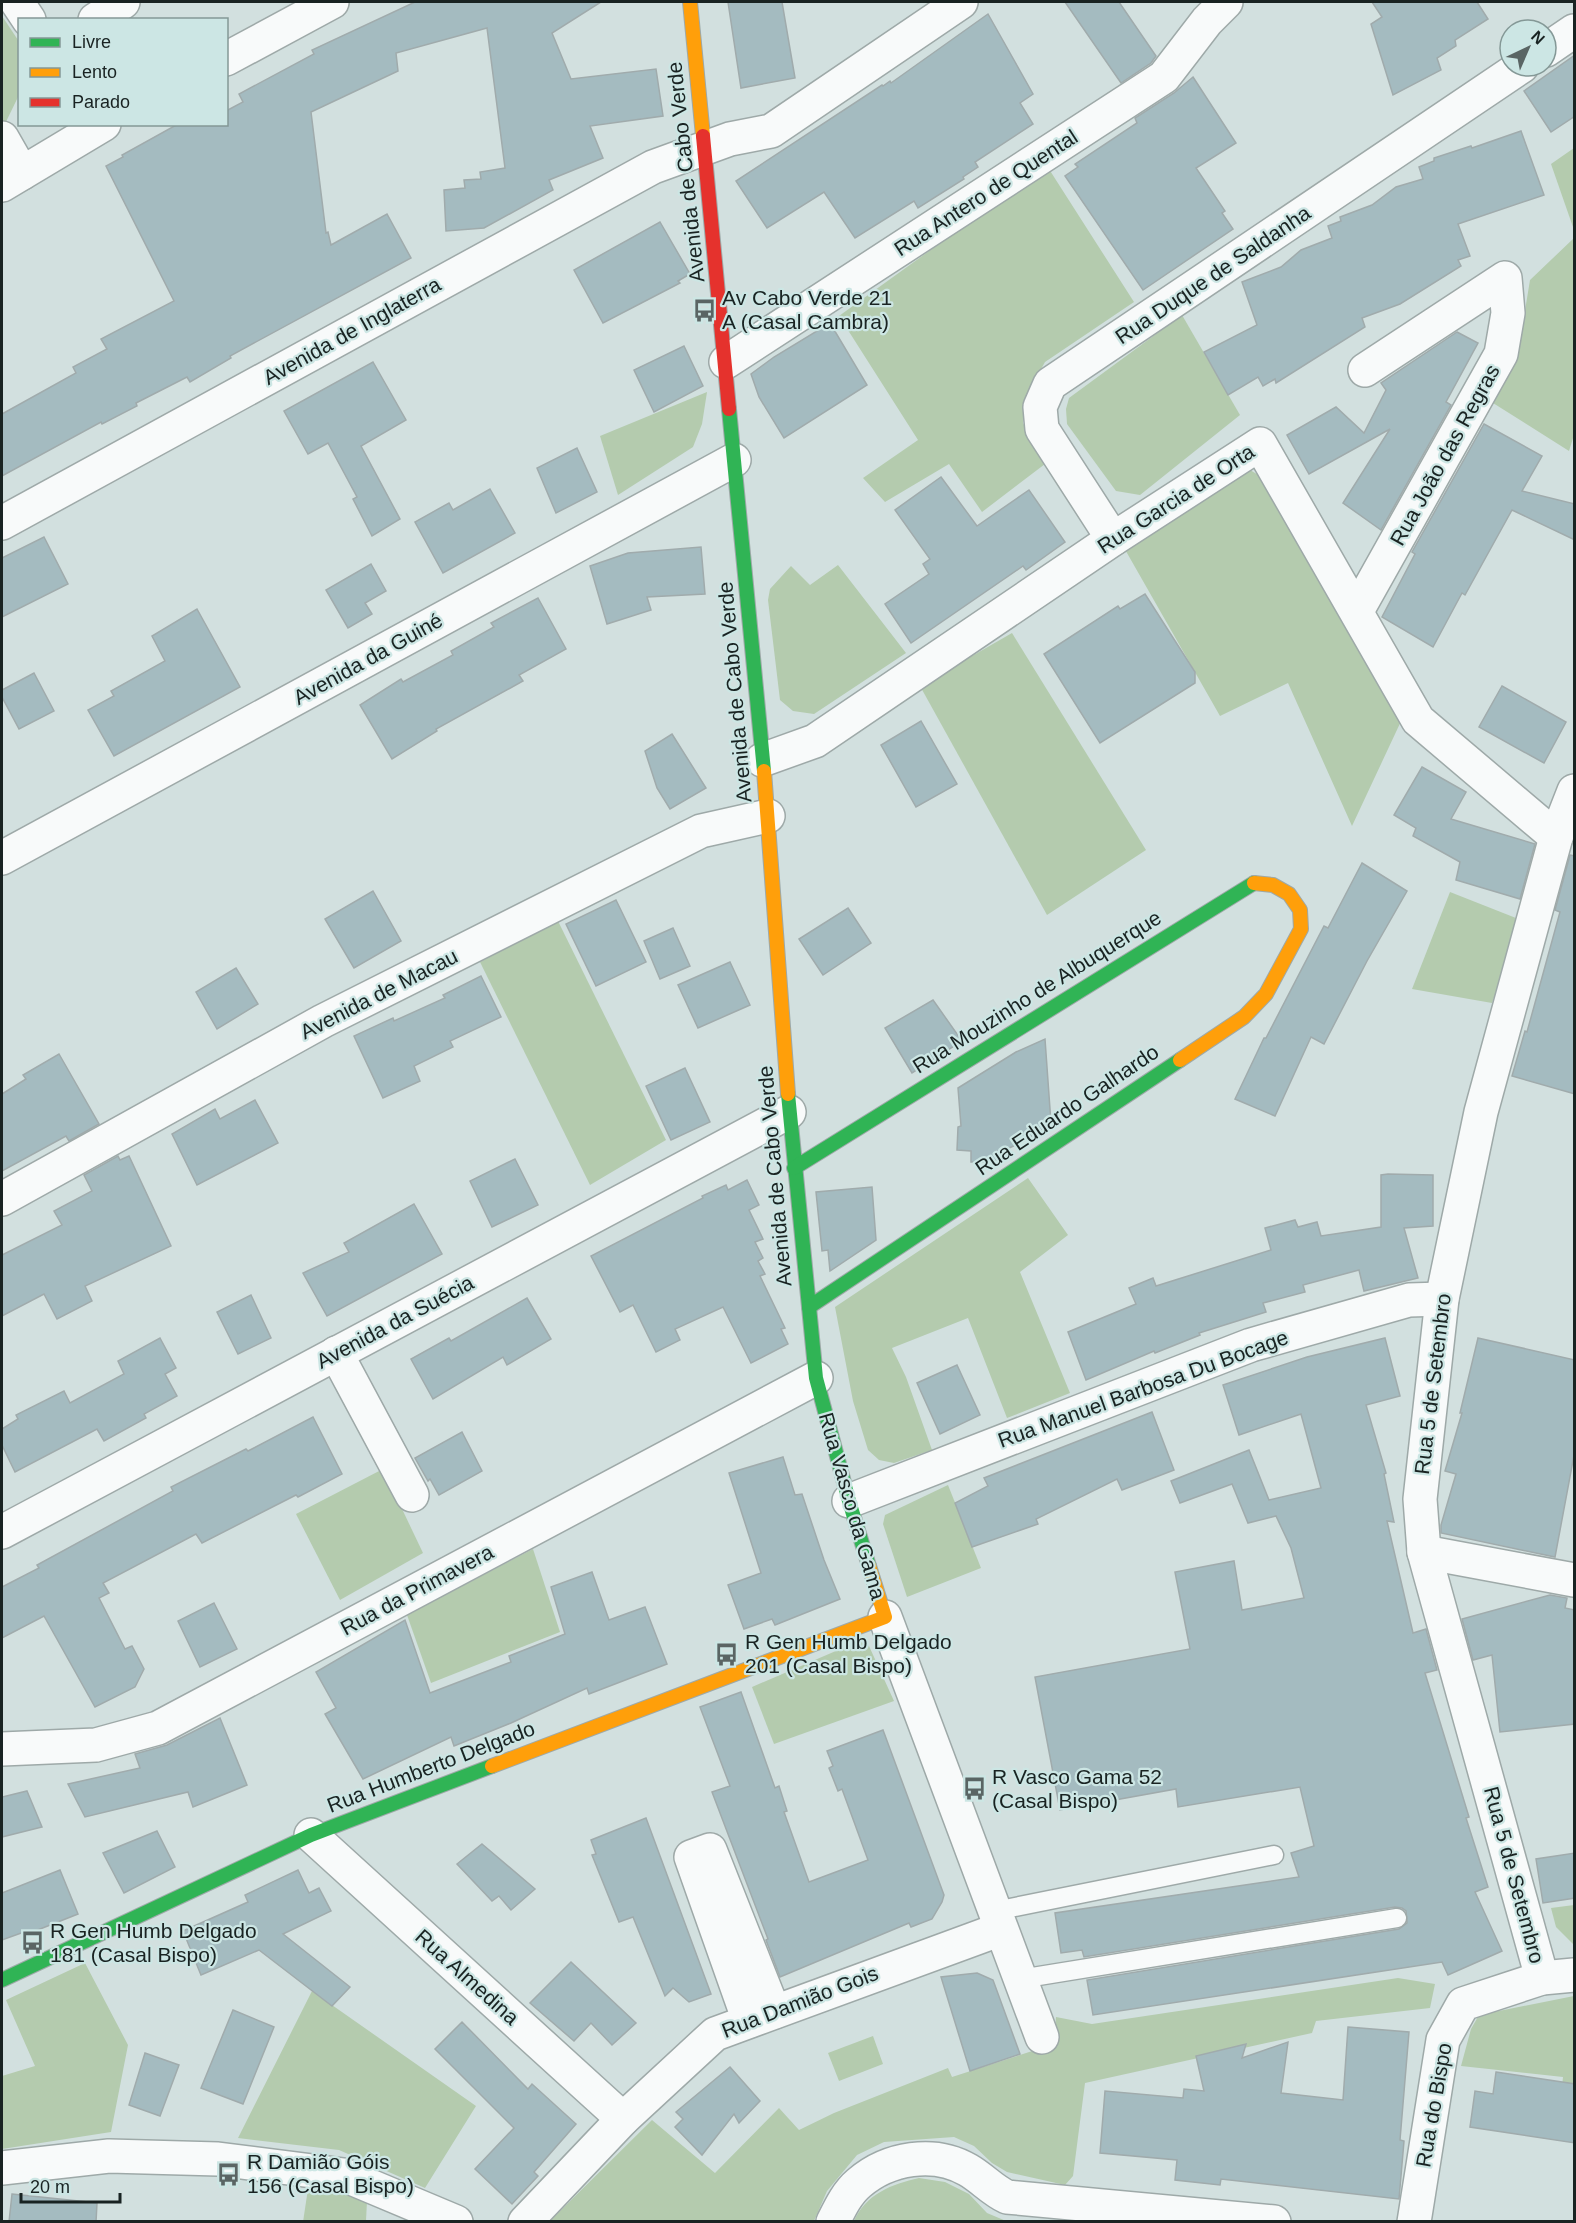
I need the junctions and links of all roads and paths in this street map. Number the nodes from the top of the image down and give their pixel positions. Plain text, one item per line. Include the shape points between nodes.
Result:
1 (17, 2) edge
2 (123, 2) edge
3 (332, 2) edge
4 (690, 2) edge
5 (961, 2) edge
6 (1209, 8) edge
7 (28, 18) edge
8 (98, 18) edge
9 (1575, 31) edge
10 (1558, 42) edge
11 (228, 58) edge
12 (1504, 78) edge
13 (100, 126) edge
14 (2, 138) edge
15 (705, 148) junction
16 (12, 179) edge
17 (726, 362) junction
18 (1365, 370) dead end
19 (734, 460) junction
20 (2, 522) edge
21 (1113, 539) junction
22 (1357, 611) junction
23 (762, 760) junction
24 (1575, 791) edge
25 (768, 816) junction
26 (1556, 837) junction
27 (2, 858) edge
28 (1300, 910) joint
29 (789, 1112) junction
30 (794, 1168) junction
31 (2, 1199) edge
32 (1442, 1299) junction
33 (809, 1307) junction
34 (336, 1353) junction
35 (816, 1378) junction
36 (412, 1495) dead end
37 (849, 1501) junction
38 (2, 1532) edge
39 (1424, 1552) junction
40 (1575, 1580) edge
41 (885, 1617) junction
42 (2, 1749) edge
43 (311, 1835) junction
44 (1274, 1856) dead end
45 (1397, 1918) dead end
46 (998, 1920) junction
47 (1575, 1975) edge
48 (1542, 1978) junction
49 (1020, 1979) junction
50 (2, 1980) edge
51 (1042, 2037) dead end
52 (623, 2119) junction
53 (2, 2168) edge
54 (456, 2222) edge
55 (525, 2222) edge
56 (833, 2222) edge
57 (1274, 2222) edge
58 (1414, 2222) edge

1 - 7 street
2 - 8 street
3 - 11 street
4 - 15 street, Avenida de Cabo Verde
5 - 15 street, Avenida de Inglaterra via 771,131
6 - 17 street, Rua Antero de Quental via 1164,77
9 - 10 street
12 - 21 street, Rua Duque de Saldanha via 1050,384 1040,407 1042,429
13 - 16 street
14 - 16 street
15 - 17 street, Avenida de Cabo Verde
15 - 20 street, Avenida de Inglaterra via 653,167
17 - 19 street, Avenida de Cabo Verde
18 - 22 street, Rua João das Regras via 1506,278 1508,313 1501,354
19 - 23 street, Avenida de Cabo Verde
19 - 27 street, Avenida da Guiné
21 - 22 street, Rua Garcia de Orta via 1260,444
21 - 23 street, Rua Garcia de Orta via 815,741
22 - 26 street, Rua Garcia de Orta via 1418,720
23 - 25 street, Avenida de Cabo Verde
24 - 26 street, Rua 5 de Setembro
25 - 29 street, Avenida de Cabo Verde
25 - 31 street, Avenida de Macau via 701,831 680,841 323,1021
26 - 32 street, Rua 5 de Setembro via 1481,1112
28 - 30 street, Rua Mouzinho de Albuquerque via 1289,894 1273,885 1253,883
28 - 33 street, Rua Eduardo Galhardo via 1301,929 1266,994 1244,1017
29 - 30 street, Avenida de Cabo Verde
29 - 34 street, Avenida da Suécia
30 - 33 street, Avenida de Cabo Verde
32 - 37 street, Rua Manuel Barbosa Du Bocage via 1409,1300 1251,1345
32 - 39 street, Rua 5 de Setembro via 1420,1499
33 - 35 street, Avenida de Cabo Verde
34 - 36 street
34 - 38 street, Avenida da Suécia
35 - 37 street, Rua Vasco da Gama
35 - 42 street, Rua da Primavera via 158,1728 96,1745
37 - 41 street, Rua Vasco da Gama
39 - 40 street
39 - 48 street, Rua 5 de Setembro
41 - 43 street, Rua Humberto Delgado
41 - 46 street, Rua Vasco da Gama
43 - 50 street, Rua Humberto Delgado
43 - 52 street, Rua Almedina
44 - 46 lane
45 - 49 lane
46 - 49 street, Rua Vasco da Gama
46 - 52 street, Rua Damião Gois via 715,2034
47 - 48 street, Rua do Bispo
48 - 58 street, Rua do Bispo via 1463,2004 1443,2040
49 - 51 street, Rua Vasco da Gama
52 - 55 street, Rua Damião Gois
53 - 54 street via 109,2156 218,2159 344,2175
56 - 57 street via 858,2184 879,2169 923,2158 968,2170 1007,2197

